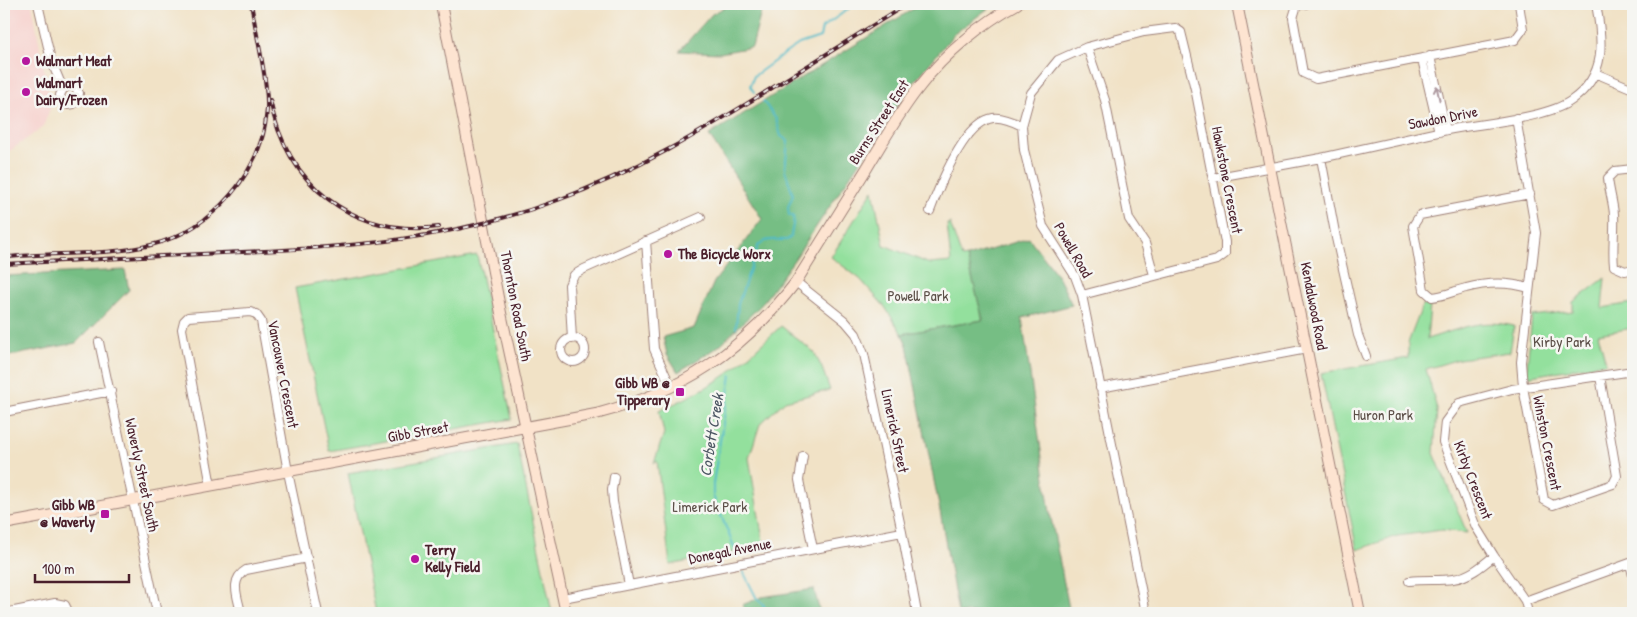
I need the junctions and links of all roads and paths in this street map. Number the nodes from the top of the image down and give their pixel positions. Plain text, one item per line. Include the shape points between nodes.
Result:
1 (38, 4) edge
2 (441, 4) edge
3 (1017, 4) edge
4 (1237, 4) edge
5 (1306, 4) edge
6 (1519, 4) edge
7 (1596, 4) edge
8 (1175, 28) joint
9 (1087, 46) junction
10 (1430, 56) junction
11 (1422, 59) junction
12 (1595, 73) junction
13 (63, 89) dead end
14 (1633, 89) edge
15 (1516, 118) junction
16 (1022, 126) junction
17 (1442, 131) junction
18 (1321, 158) junction
19 (1270, 167) junction
20 (1633, 170) edge
21 (1213, 178) junction
22 (1530, 194) junction
23 (930, 211) dead end
24 (701, 217) dead end
25 (646, 241) junction
26 (1633, 269) edge
27 (1154, 275) junction
28 (796, 282) junction
29 (1529, 288) junction
30 (1082, 295) junction
31 (572, 338) dead end
32 (99, 342) dead end
33 (1307, 349) junction
34 (1366, 356) dead end
35 (1633, 371) edge
36 (1600, 376) junction
37 (671, 387) junction
38 (1522, 387) junction
39 (1100, 388) junction
40 (111, 391) junction
41 (4, 412) edge
42 (526, 428) junction
43 (803, 456) dead end
44 (288, 472) junction
45 (614, 477) dead end
46 (211, 486) junction
47 (132, 500) junction
48 (4, 524) edge
49 (902, 532) junction
50 (813, 549) junction
51 (1494, 556) junction
52 (307, 558) junction
53 (1633, 576) edge
54 (1410, 581) dead end
55 (629, 585) junction
56 (564, 598) junction
57 (1525, 601) junction
58 (4, 613) edge
59 (69, 613) edge
60 (157, 613) edge
61 (241, 613) edge
62 (318, 613) edge
63 (566, 613) edge
64 (916, 613) edge
65 (1146, 613) edge
66 (1360, 613) edge
67 (1528, 613) edge

1 - 13 street via 51,60
2 - 42 street, Thornton Road South
3 - 28 street, Burns Street East via 958,46 921,85
4 - 19 street, Kendalwood Road
5 - 11 street via 1297,6 1293,18 1303,73 1316,79
6 - 10 street via 1523,29 1515,40
7 - 12 street, Sawdon Drive via 1602,42 1601,58
8 - 9 street, Powell Road
8 - 21 street, Hawkstone Crescent via 1181,32
9 - 16 street, Powell Road via 1058,60 1031,92
9 - 27 street via 1105,100 1129,219 1145,243
10 - 11 street
17 -> 10 street
11 - 17 street
12 - 14 street
12 - 15 street, Sawdon Drive via 1572,100 1554,110
15 - 17 street, Sawdon Drive
15 - 22 street, Winston Crescent
16 - 23 street via 992,118 970,132 943,177
16 - 30 street, Powell Road via 1024,150 1043,226 1075,276
17 - 18 street, Sawdon Drive
18 - 19 street, Sawdon Drive
18 - 34 street via 1355,325
19 - 21 street, Sawdon Drive
19 - 33 street, Kendalwood Road
20 - 26 street via 1615,171 1608,178 1614,212 1614,266
21 - 27 street, Hawkstone Crescent via 1225,254 1217,260
22 - 29 street, Winston Crescent via 1536,233
22 - 29 street via 1420,215 1413,226 1424,290 1432,297 1492,284
24 - 25 street
25 - 31 street via 574,275 569,285
25 - 37 street via 654,349
27 - 30 street, Hawkstone Crescent
28 - 37 street, Gibb Street via 745,339 715,362
28 - 49 street, Limerick Street via 845,321 856,334 869,374
29 - 38 street, Winston Crescent via 1521,362
30 - 39 street, Powell Road
32 - 40 street, Waverly Street South
33 - 39 street
33 - 66 street, Kendalwood Road
35 - 36 street, Kirby Crescent
36 - 38 street, Kirby Crescent
36 - 38 street, Winston Crescent via 1618,476 1614,484 1553,505 1544,500
37 - 42 street, Gibb Street via 612,410
38 - 51 street, Kirby Crescent via 1459,403 1445,422 1443,442 1476,528
39 - 65 street, Powell Road
40 - 41 street
40 - 47 street, Waverly Street South
42 - 44 street, Gibb Street
42 - 56 street, Thornton Road South
43 - 50 street via 800,480
44 - 46 street, Gibb Street
44 - 46 street, Vancouver Crescent via 259,317 250,312 188,317 182,329
44 - 52 street
45 - 55 street via 613,502
46 - 47 street, Gibb Street
47 - 48 street, Gibb Street
47 - 60 street, Waverly Street South
49 - 50 street, Donegal Avenue
49 - 64 street, Limerick Street
50 - 55 street, Donegal Avenue
51 - 54 street via 1474,571 1453,579
51 - 57 street, Kirby Crescent
52 - 61 street via 239,574 235,582
52 - 62 street
53 - 57 street via 1630,563
55 - 56 street, Donegal Avenue
56 - 63 street, Thornton Road South
57 - 67 street, Kirby Crescent
58 - 59 street via 55,603 65,605

